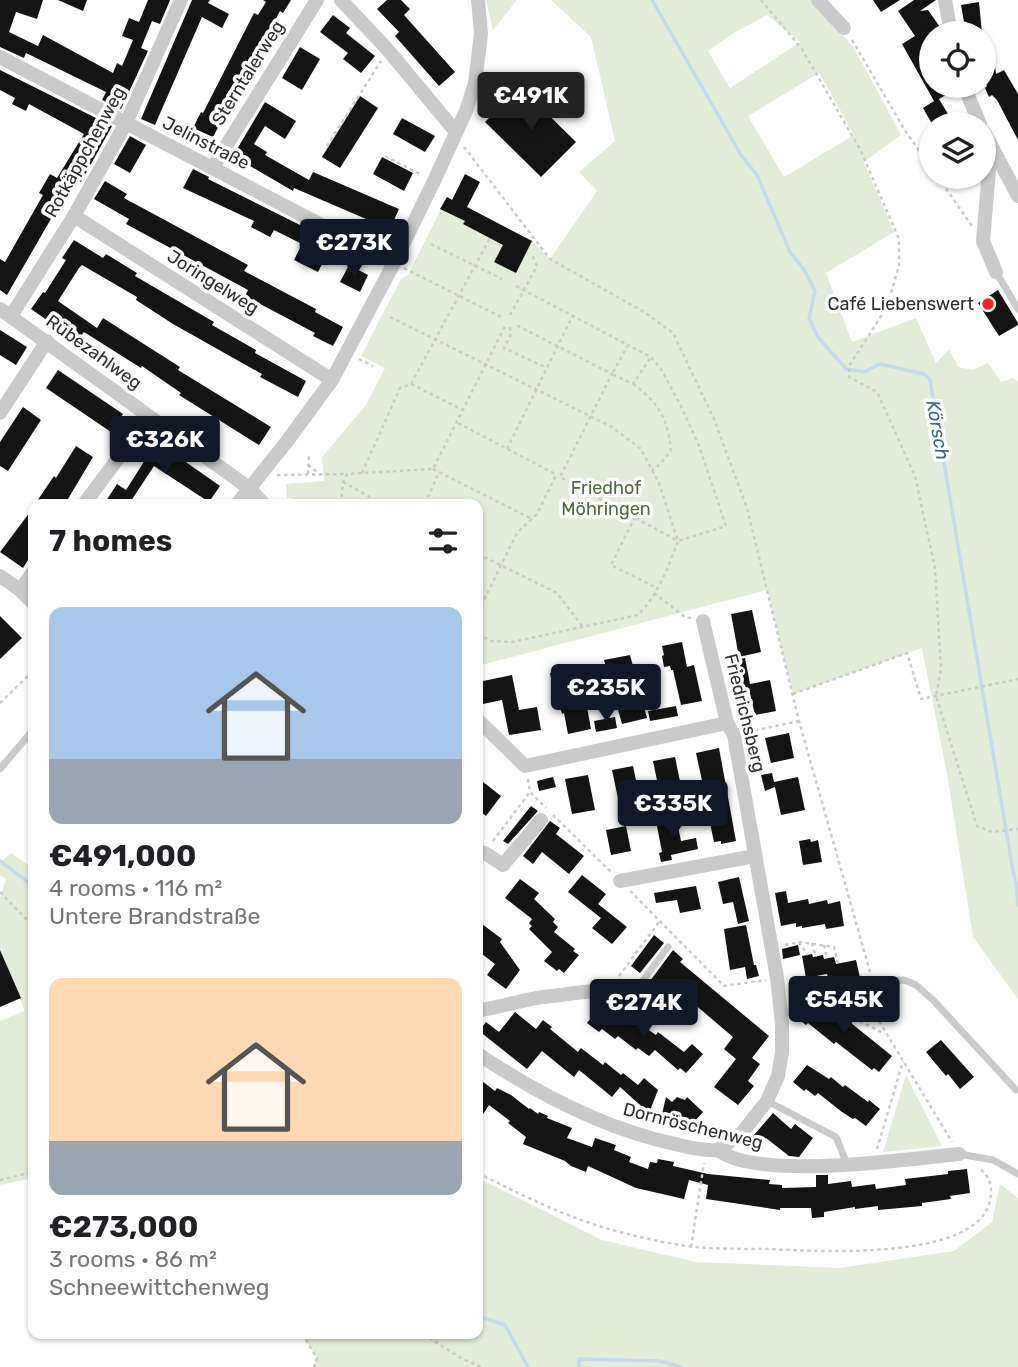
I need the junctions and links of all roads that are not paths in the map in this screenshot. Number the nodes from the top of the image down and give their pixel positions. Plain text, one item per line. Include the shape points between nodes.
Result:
1 (181, 0) edge
2 (317, 0) edge
3 (341, 0) edge
4 (478, 0) edge
5 (818, 0) edge
6 (945, 0) edge
7 (949, 21) edge
8 (844, 29) road end
9 (0, 57) edge
10 (126, 123) junction
11 (456, 132) junction
12 (996, 156) edge
13 (213, 167) junction
14 (987, 189) edge
15 (1018, 196) edge
16 (74, 216) junction
17 (394, 263) junction
18 (996, 272) joint
19 (1018, 309) edge
20 (5, 313) edge
21 (47, 341) junction
22 (331, 380) junction
23 (0, 413) edge
24 (149, 416) junction
25 (249, 488) junction
26 (88, 499) edge
27 (241, 499) edge
28 (259, 499) edge
29 (0, 576) edge
30 (28, 579) edge
31 (20, 590) junction
32 (28, 598) edge
33 (703, 621) road end
34 (483, 725) edge
35 (731, 729) junction
36 (28, 736) edge
37 (0, 769) edge
38 (541, 821) dead end
39 (483, 854) edge
40 (755, 856) junction
41 (620, 881) road end
42 (668, 947) dead end
43 (870, 981) road end
44 (635, 991) junction
45 (649, 1001) dead end
46 (483, 1010) edge
47 (483, 1057) edge
48 (1016, 1090) dead end
49 (766, 1101) junction
50 (712, 1150) junction
51 (959, 1154) joint
52 (847, 1165) junction
53 (1018, 1174) edge

1 - 10 street, Rotkäppchenweg
2 - 13 street, Sterntalerweg
3 - 11 street
4 - 11 street via 481,34 475,83
5 - 8 street
6 - 7 street
9 - 10 street, Jelinstraße
10 - 13 street, Jelinstraße
10 - 16 street, Rotkäppchenweg
11 - 17 street
12 - 15 street
13 - 17 street, Jelinstraße
14 - 18 street via 983,241
16 - 20 street, Rotkäppchenweg
16 - 22 street, Joringelweg
17 - 22 street
18 - 19 lane
20 - 21 street, Rübezahlweg
21 - 23 street
21 - 24 street, Rübezahlweg
22 - 25 street
24 - 25 street, Rübezahlweg
24 - 26 street
25 - 27 street
25 - 28 street, Rübezahlweg
29 - 31 street
30 - 31 street
31 - 32 street
33 - 35 street, Friedrichsberg
34 - 35 street via 525,766
35 - 40 street, Friedrichsberg
36 - 37 lane
38 - 39 street via 503,865
40 - 41 street
40 - 49 street, Friedrichsberg via 782,1023 778,1076
42 - 44 lane
43 - 48 lane via 904,980 916,985
44 - 45 street
44 - 46 street via 609,988
47 - 50 street, Dornröschenweg via 519,1082 608,1125 663,1142
49 - 50 street, Friedrichsberg via 741,1134
49 - 52 lane via 836,1138
50 - 52 street, Dornröschenweg via 754,1163
51 - 52 street, Dornröschenweg
51 - 53 lane via 993,1160

